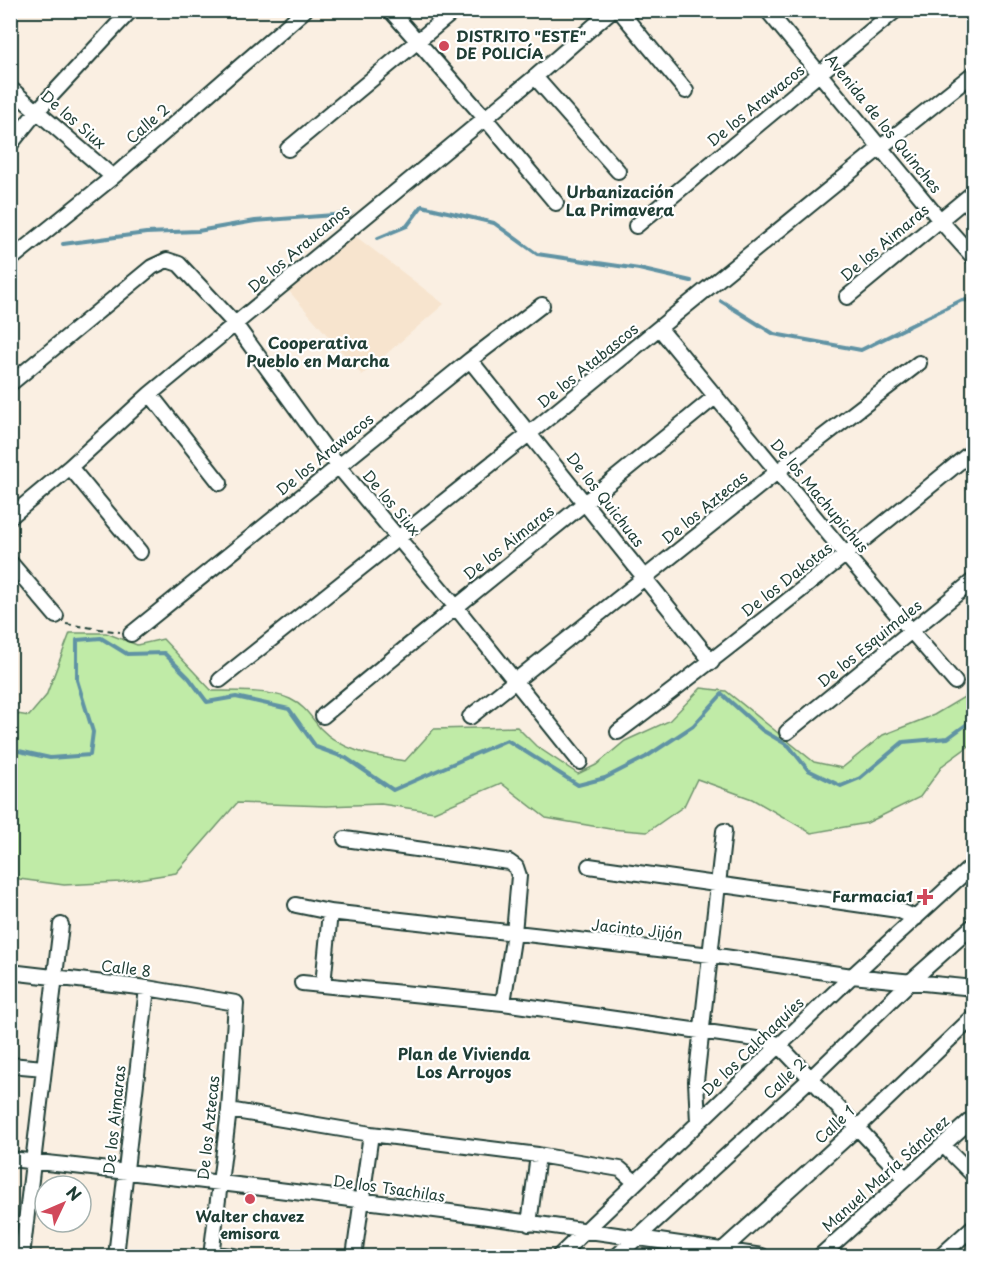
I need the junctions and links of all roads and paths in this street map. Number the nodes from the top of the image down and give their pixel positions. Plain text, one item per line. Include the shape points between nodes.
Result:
1 (131, 10) edge
2 (305, 10) edge
3 (390, 10) edge
4 (455, 10) edge
5 (612, 10) edge
6 (619, 10) edge
7 (767, 10) edge
8 (896, 10) edge
9 (418, 42) junction
10 (821, 74) junction
11 (974, 74) edge
12 (535, 77) junction
13 (10, 88) edge
14 (687, 91) dead end
15 (37, 111) junction
16 (484, 117) junction
17 (10, 145) edge
18 (881, 147) junction
19 (288, 148) dead end
20 (618, 171) dead end
21 (113, 177) junction
22 (974, 192) edge
23 (556, 203) dead end
24 (939, 219) junction
25 (636, 226) dead end
26 (974, 258) edge
27 (10, 260) edge
28 (847, 297) dead end
29 (542, 305) dead end
30 (235, 324) junction
31 (660, 329) junction
32 (470, 360) junction
33 (919, 363) dead end
34 (10, 384) edge
35 (150, 394) junction
36 (716, 396) junction
37 (530, 433) junction
38 (974, 450) edge
39 (338, 466) junction
40 (70, 467) junction
41 (777, 472) junction
42 (220, 483) dead end
43 (586, 503) junction
44 (10, 517) edge
45 (398, 537) junction
46 (140, 552) dead end
47 (846, 555) junction
48 (10, 562) edge
49 (645, 578) junction
50 (974, 580) edge
51 (455, 606) junction
52 (56, 616) joint
53 (912, 632) junction
54 (131, 634) joint
55 (712, 662) junction
56 (220, 680) dead end
57 (515, 682) junction
58 (955, 682) dead end
59 (323, 716) dead end
60 (470, 717) dead end
61 (618, 732) dead end
62 (787, 732) dead end
63 (580, 762) dead end
64 (724, 831) dead end
65 (345, 839) dead end
66 (974, 864) edge
67 (589, 866) dead end
68 (719, 885) junction
69 (296, 904) dead end
70 (330, 912) junction
71 (916, 918) junction
72 (61, 925) dead end
73 (974, 925) edge
74 (514, 933) junction
75 (711, 955) junction
76 (10, 972) edge
77 (852, 976) junction
78 (55, 977) junction
79 (909, 982) junction
80 (302, 983) dead end
81 (323, 985) junction
82 (147, 988) junction
83 (974, 988) edge
84 (236, 1003) joint
85 (503, 1003) junction
86 (974, 1016) edge
87 (701, 1032) junction
88 (779, 1045) junction
89 (10, 1065) edge
90 (44, 1068) junction
91 (810, 1079) junction
92 (229, 1110) junction
93 (974, 1117) edge
94 (698, 1122) junction
95 (857, 1128) junction
96 (371, 1134) junction
97 (943, 1145) junction
98 (538, 1155) junction
99 (10, 1159) edge
100 (33, 1162) junction
101 (126, 1171) junction
102 (974, 1176) edge
103 (905, 1178) junction
104 (635, 1182) junction
105 (221, 1184) junction
106 (362, 1201) junction
107 (529, 1224) junction
108 (974, 1226) edge
109 (586, 1231) junction
110 (636, 1238) junction
111 (719, 1254) edge
112 (18, 1255) edge
113 (211, 1255) edge
114 (116, 1257) edge
115 (234, 1257) edge
116 (354, 1257) edge
117 (559, 1257) edge
118 (617, 1257) edge
119 (762, 1257) edge
120 (820, 1257) edge
121 (940, 1257) edge

1 - 15 street
2 - 21 street, Calle 2
3 - 9 street
4 - 9 street
5 - 12 street, De los Araucanos
6 - 14 street
7 - 10 street, Avenida de los Quinches
8 - 10 street, De los Arawacos
9 - 16 street
9 - 19 street
10 - 18 street, Avenida de los Quinches
10 - 25 street, De los Arawacos
11 - 18 street, De los Atabascos
12 - 16 street, De los Araucanos
12 - 20 street
13 - 15 street, De los Siux
15 - 17 street
15 - 21 street, De los Siux
16 - 23 street
16 - 30 street, De los Araucanos
18 - 24 street, Avenida de los Quinches
18 - 31 street, De los Atabascos
21 - 27 street, Calle 2
22 - 24 street, De los Aimaras
24 - 26 street, Avenida de los Quinches
24 - 28 street, De los Aimaras
29 - 32 street, De los Arawacos
30 - 34 street, De los Siux via 179,264 167,261 152,267
30 - 35 street, De los Araucanos
30 - 39 street, De los Siux
31 - 36 street, De los Machupichus
31 - 37 street, De los Atabascos
32 - 37 street, De los Quichuas
32 - 39 street, De los Arawacos
33 - 41 street, De los Aztecas
35 - 40 street, De los Araucanos
35 - 42 street
36 - 41 street, De los Machupichus
36 - 43 street, De los Aimaras
37 - 43 street, De los Quichuas
37 - 45 street, De los Atabascos
38 - 47 street, De los Dakotas
39 - 45 street, De los Siux
39 - 54 street, De los Arawacos
40 - 44 street, De los Araucanos
40 - 46 street
41 - 47 street, De los Machupichus
41 - 49 street, De los Aztecas
43 - 49 street, De los Quichuas
43 - 51 street, De los Aimaras
45 - 51 street, De los Siux
45 - 56 street, De los Atabascos
47 - 53 street, De los Machupichus
47 - 55 street, De los Dakotas
48 - 52 street
49 - 55 street, De los Quichuas
49 - 57 street, De los Aztecas
50 - 53 street, De los Esquimales
51 - 57 street, De los Siux
51 - 59 street, De los Aimaras
52 - 54 path via 68,625
53 - 58 street, De los Machupichus
53 - 62 street, De los Esquimales
55 - 61 street, De los Dakotas
57 - 60 street, De los Aztecas
57 - 63 street, De los Siux
64 - 68 street
65 - 74 street via 509,862 519,876
66 - 71 street, De los Calchaquíes
67 - 68 street
68 - 71 street via 898,910
68 - 75 street
69 - 70 street, Jacinto Jijón
70 - 74 street, Jacinto Jijón
70 - 81 street
71 - 77 street, De los Calchaquíes
72 - 78 street
73 - 79 street, Calle 2
74 - 75 street, Jacinto Jijón
74 - 85 street
75 - 77 street, Jacinto Jijón
75 - 87 street
76 - 78 street, Calle 8
77 - 79 street, Jacinto Jijón
77 - 88 street, De los Calchaquíes
78 - 82 street, Calle 8
78 - 90 street
79 - 83 street, Jacinto Jijón
79 - 91 street, Calle 2
80 - 81 street
81 - 85 street
82 - 84 street, Calle 8
82 - 101 street, De los Aimaras
84 - 92 street, De los Aztecas
85 - 87 street
86 - 95 street, Calle 1
87 - 88 street
87 - 94 street via 696,1081
88 - 91 street
88 - 94 street, De los Calchaquíes
89 - 90 street
90 - 100 street
91 - 95 street
91 - 110 street, Calle 2
92 - 96 street
92 - 105 street, De los Aztecas
93 - 97 street, Manuel María Sánchez
94 - 104 street, De los Calchaquíes
95 - 103 street
95 - 111 street, Calle 1
96 - 98 street
96 - 106 street
97 - 102 street
97 - 103 street, Manuel María Sánchez
98 - 104 street via 620,1169
98 - 107 street
99 - 100 street, De los Tsachilas
100 - 101 street, De los Tsachilas
100 - 112 street
101 - 105 street, De los Tsachilas
101 - 114 street, De los Aimaras
103 - 120 street, Manuel María Sánchez
104 - 109 street, De los Calchaquíes
105 - 106 street, De los Tsachilas
105 - 113 street, De los Aztecas
106 - 107 street, De los Tsachilas
106 - 116 street
107 - 109 street, De los Tsachilas
108 - 121 street
109 - 110 street, De los Tsachilas
109 - 117 street, De los Calchaquíes
110 - 111 street, De los Tsachilas
110 - 118 street, Calle 2
111 - 119 street, De los Tsachilas
113 - 115 street

